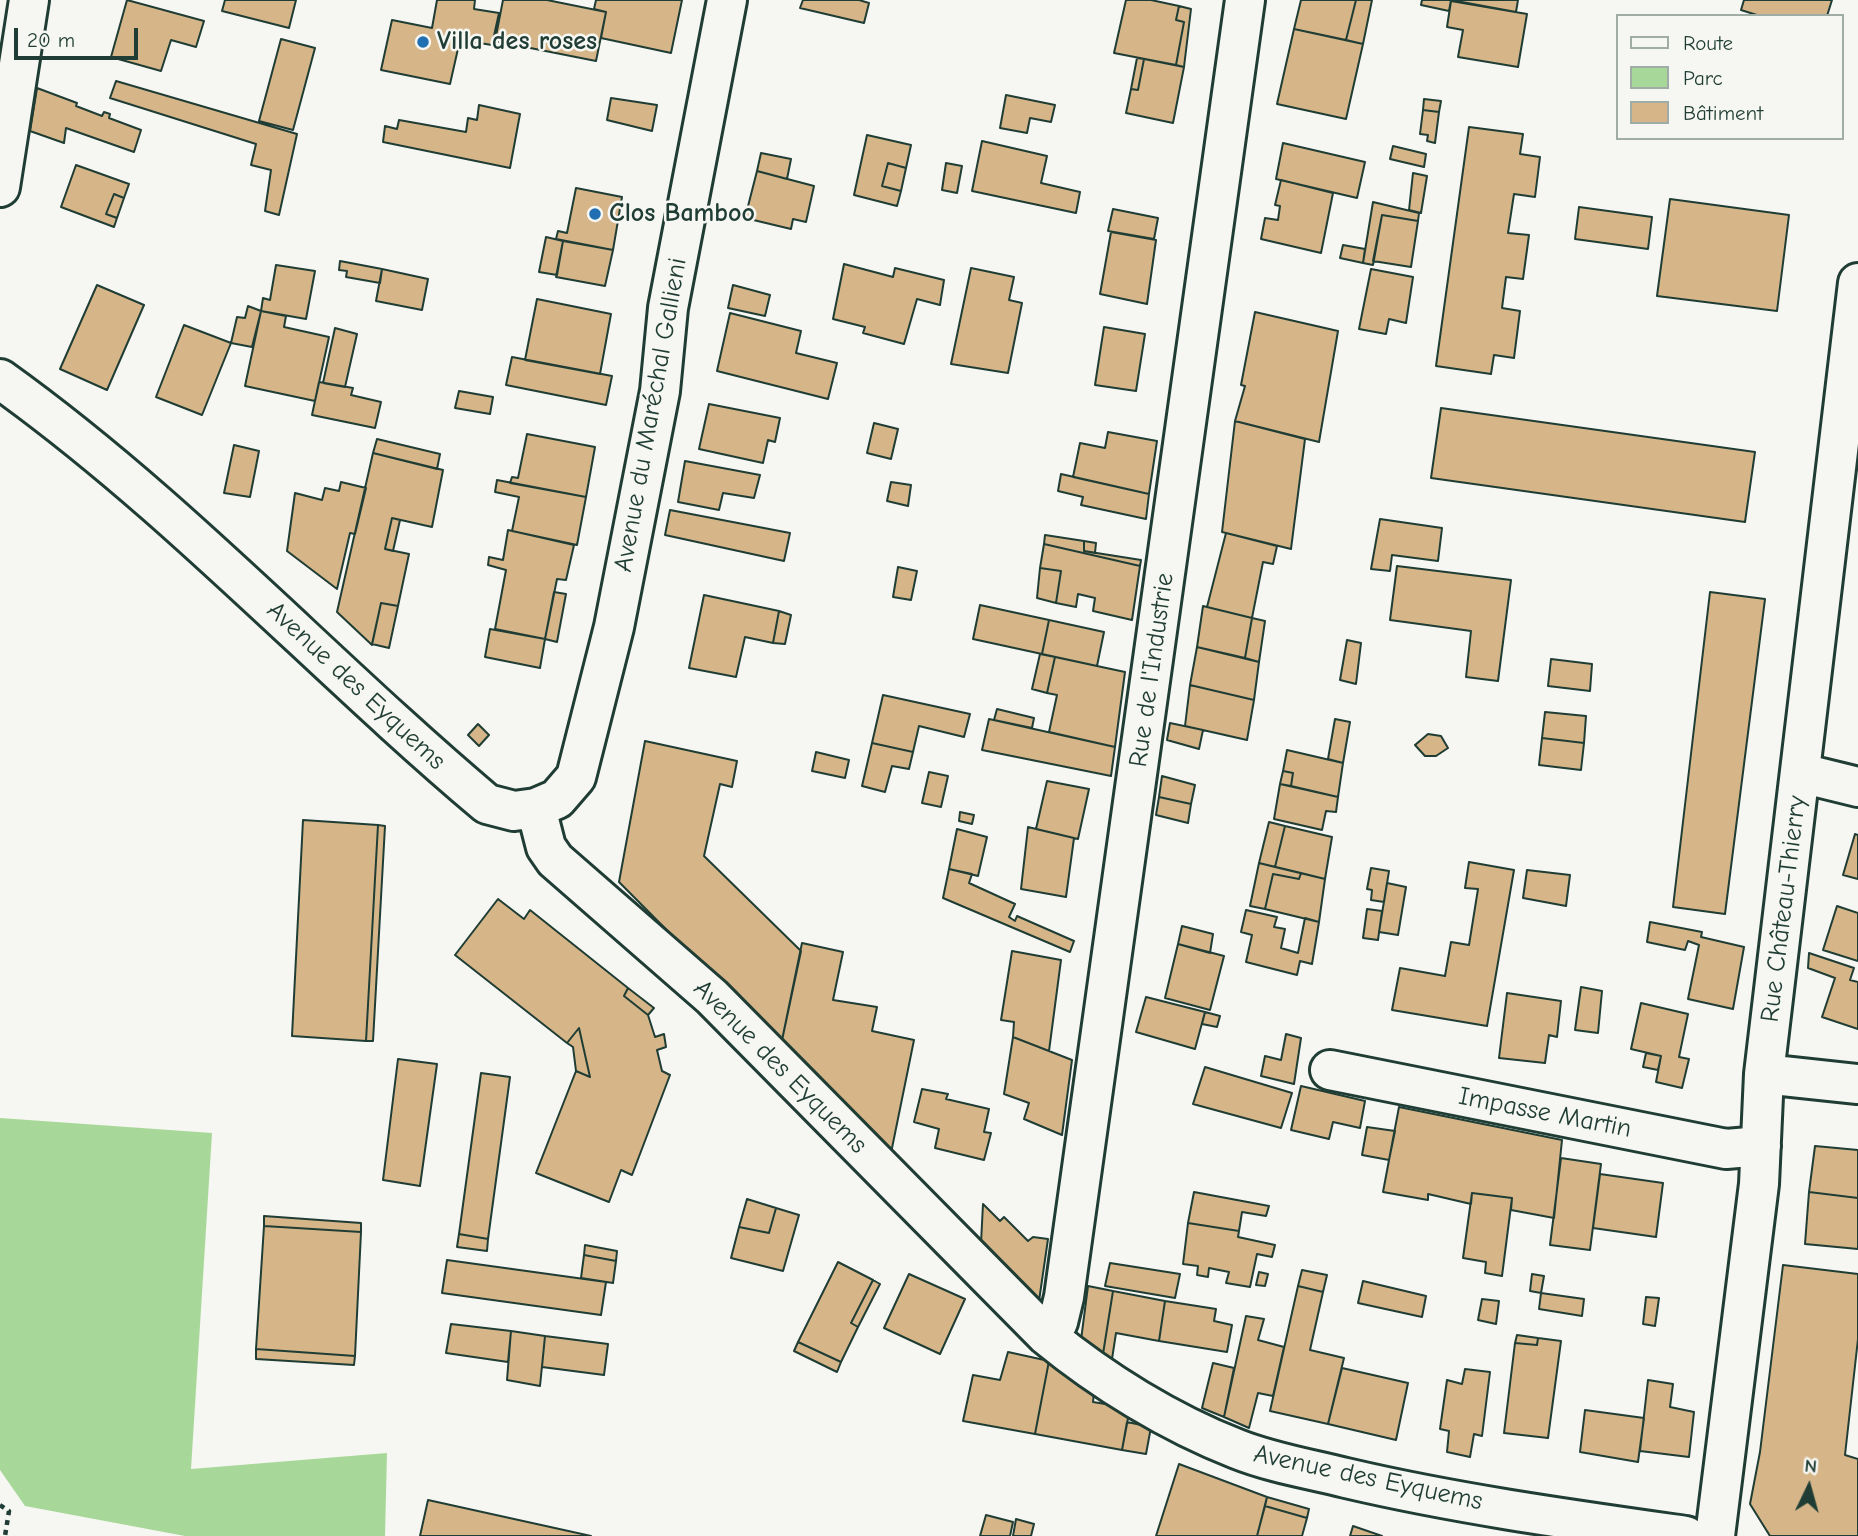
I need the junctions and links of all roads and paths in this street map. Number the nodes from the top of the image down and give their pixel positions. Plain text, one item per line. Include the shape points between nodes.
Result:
1 (29, 0) edge
2 (727, 0) edge
3 (1245, 0) edge
4 (0, 187) edge
5 (1858, 284) edge
6 (0, 379) edge
7 (1801, 773) junction
8 (1858, 787) edge
9 (536, 808) junction
10 (1330, 1070) dead end
11 (1764, 1074) junction
12 (1858, 1084) edge
13 (1761, 1146) junction
14 (1046, 1335) junction
15 (0, 1505) edge
16 (5, 1536) edge
17 (1686, 1536) edge
18 (1715, 1536) edge

1 - 4 street
2 - 9 street, Avenue du Maréchal Gallieni via 614,627 576,777 557,799
3 - 14 street, Rue de l'Industrie via 1064,1297 1058,1322
5 - 7 street, Rue Château-Thierry
6 - 9 street, Avenue des Eyquems via 68,427 163,507 487,804 514,811
7 - 8 street
7 - 11 street, Rue Château-Thierry
9 - 14 street, Avenue des Eyquems via 546,847 555,860 712,997
10 - 13 street, Impasse Martin via 1726,1149
11 - 12 street
11 - 13 street, Rue Château-Thierry
13 - 18 street, Rue Château-Thierry
14 - 17 street, Avenue des Eyquems via 1085,1367 1238,1449 1404,1491
15 - 16 path via 9,1511

